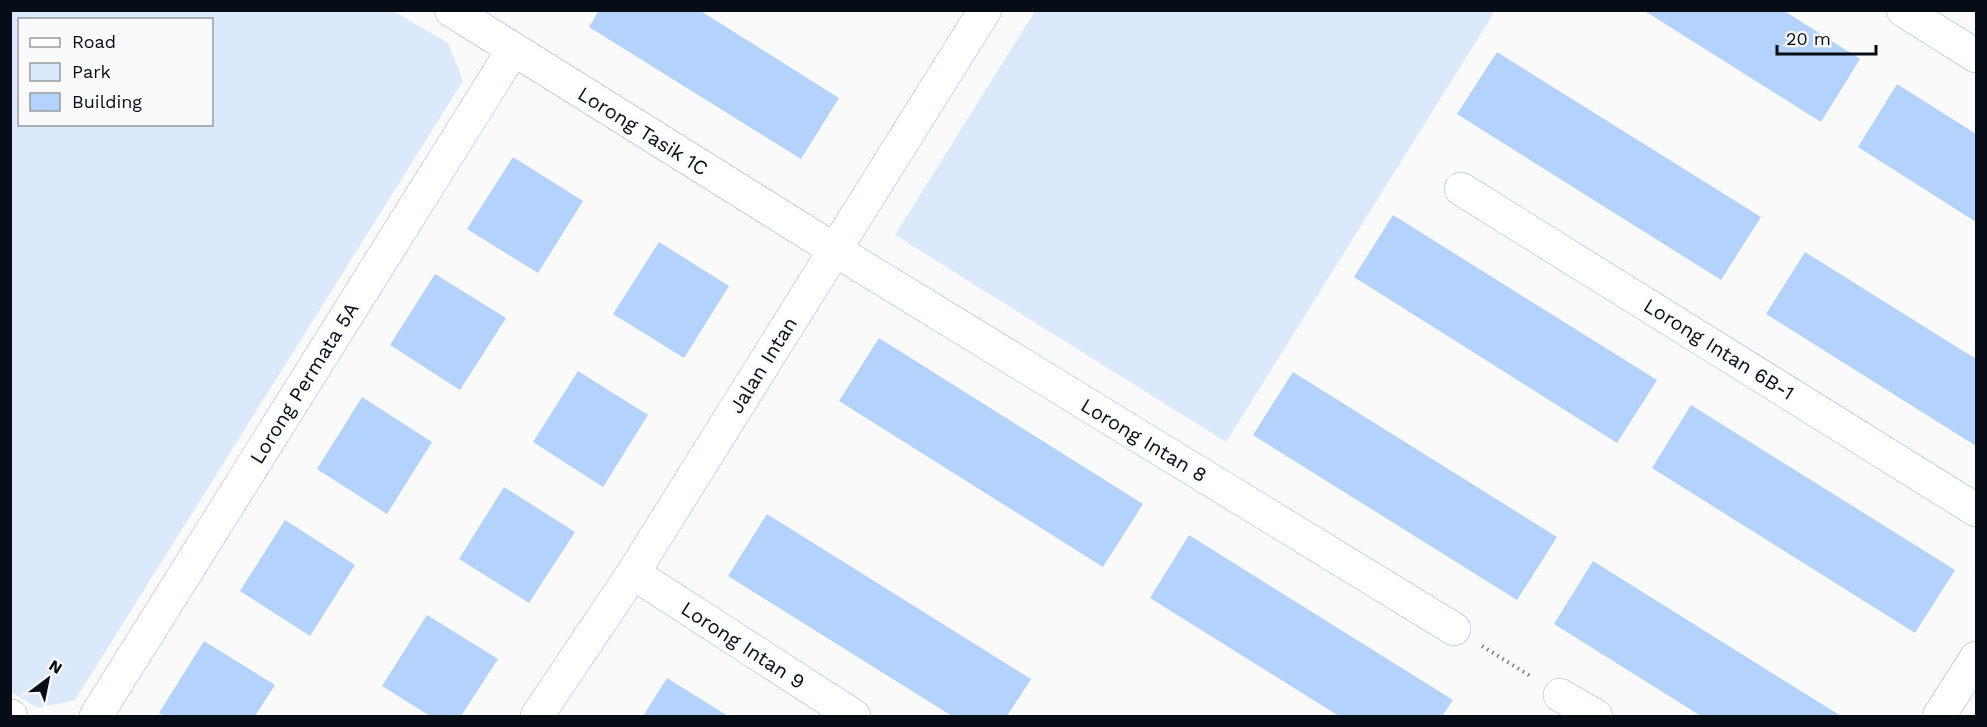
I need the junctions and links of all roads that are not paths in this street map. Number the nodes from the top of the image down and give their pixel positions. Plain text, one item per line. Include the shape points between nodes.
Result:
1 (452, 10) edge
2 (985, 10) edge
3 (1903, 10) edge
4 (513, 50) junction
5 (1977, 56) edge
6 (1461, 189) dead end
7 (835, 250) junction
8 (1977, 510) edge
9 (633, 573) junction
10 (1454, 629) road end
11 (1977, 658) edge
12 (1560, 695) road end
13 (96, 717) edge
14 (537, 717) edge
15 (854, 717) edge
16 (1596, 717) edge
17 (1939, 717) edge

1 - 4 street, Lorong Tasik 1C
2 - 7 street, Jalan Intan
3 - 5 street
4 - 7 street, Lorong Tasik 1C
4 - 13 street, Lorong Permata 5A
6 - 8 street, Lorong Intan 6B-1
7 - 9 street, Jalan Intan
7 - 10 street, Lorong Intan 8
9 - 14 street, Jalan Intan
9 - 15 street, Lorong Intan 9
11 - 17 street
12 - 16 street

